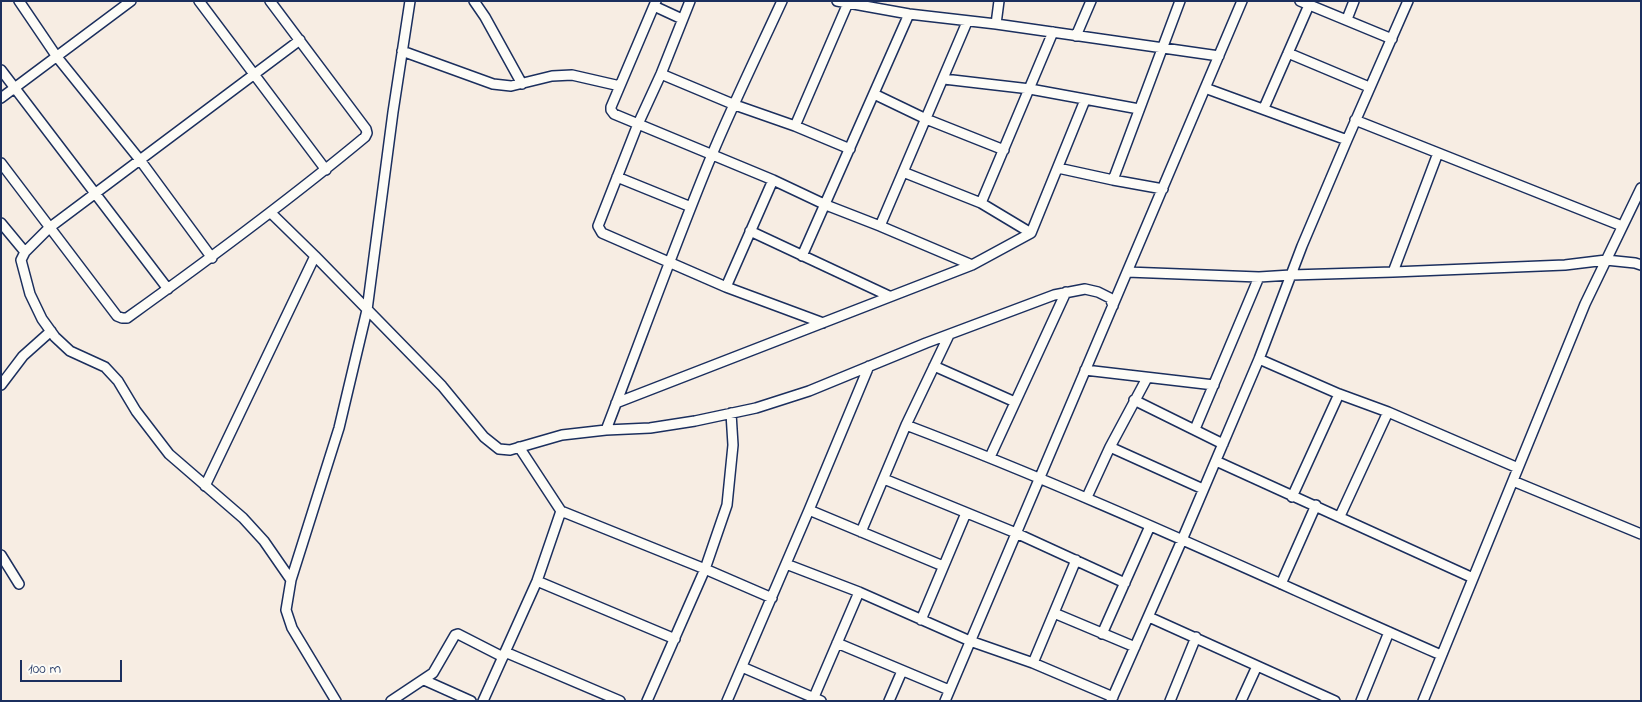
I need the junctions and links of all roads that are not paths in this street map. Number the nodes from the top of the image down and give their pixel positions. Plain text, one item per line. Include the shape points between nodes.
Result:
1 (19, 1) edge
2 (131, 1) edge
3 (200, 1) edge
4 (270, 1) edge
5 (410, 1) edge
6 (474, 1) edge
7 (690, 1) edge
8 (782, 1) edge
9 (837, 1) edge
10 (898, 1) edge
11 (999, 1) edge
12 (1091, 1) edge
13 (1180, 1) edge
14 (1242, 1) edge
15 (1300, 1) edge
16 (1354, 1) edge
17 (1408, 1) edge
18 (655, 4) edge
19 (848, 4) junction
20 (1310, 5) junction
21 (896, 12) junction
22 (909, 14) junction
23 (682, 19) junction
24 (1347, 20) junction
25 (967, 22) junction
26 (996, 24) junction
27 (1053, 32) junction
28 (1076, 36) junction
29 (1392, 39) junction
30 (300, 40) junction
31 (1162, 47) junction
32 (402, 51) junction
33 (1288, 53) junction
34 (1219, 56) junction
35 (57, 57) junction
36 (1, 70) edge
37 (254, 74) junction
38 (661, 74) junction
39 (944, 79) junction
40 (522, 84) junction
41 (620, 86) junction
42 (1369, 87) junction
43 (15, 88) junction
44 (1205, 88) junction
45 (1030, 89) junction
46 (874, 94) junction
47 (1, 98) edge
48 (1084, 100) junction
49 (734, 105) junction
50 (1264, 108) junction
51 (1139, 109) junction
52 (926, 119) junction
53 (1355, 120) junction
54 (638, 124) junction
55 (795, 126) junction
56 (1347, 140) junction
57 (850, 149) junction
58 (1004, 150) junction
59 (1438, 153) junction
60 (712, 155) junction
61 (140, 160) junction
62 (1, 163) edge
63 (1058, 168) junction
64 (326, 170) junction
65 (903, 172) junction
66 (617, 176) junction
67 (773, 180) junction
68 (1113, 180) junction
69 (1641, 188) edge
70 (1162, 189) junction
71 (96, 193) junction
72 (981, 203) junction
73 (826, 205) junction
74 (691, 207) junction
75 (271, 213) junction
76 (1, 224) edge
77 (880, 226) junction
78 (1622, 226) junction
79 (49, 228) junction
80 (750, 231) junction
81 (1031, 233) junction
82 (25, 252) junction
83 (315, 256) junction
84 (802, 256) junction
85 (212, 258) junction
86 (1606, 260) junction
87 (670, 262) junction
88 (972, 265) junction
89 (1641, 265) edge
90 (1127, 272) junction
91 (1393, 272) junction
92 (1291, 274) junction
93 (1259, 277) junction
94 (726, 287) junction
95 (168, 289) junction
96 (1066, 292) junction
97 (888, 296) junction
98 (1113, 306) junction
99 (367, 310) junction
100 (822, 324) junction
101 (51, 331) junction
102 (949, 335) junction
103 (1259, 359) junction
104 (868, 366) junction
105 (934, 366) junction
106 (1085, 370) junction
107 (1147, 378) junction
108 (1, 384) edge
109 (1214, 385) junction
110 (1339, 394) junction
111 (1134, 400) junction
112 (1015, 402) junction
113 (616, 404) junction
114 (1388, 412) junction
115 (731, 413) junction
116 (906, 425) junction
117 (1195, 429) junction
118 (606, 430) junction
119 (1223, 444) junction
120 (1110, 447) junction
121 (519, 448) junction
122 (990, 457) junction
123 (1216, 461) junction
124 (1518, 468) junction
125 (1040, 478) junction
126 (884, 479) junction
127 (1513, 481) junction
128 (205, 486) junction
129 (1203, 489) junction
130 (1087, 497) junction
131 (1292, 497) junction
132 (1316, 505) junction
133 (809, 510) junction
134 (561, 511) junction
135 (966, 513) junction
136 (1340, 516) junction
137 (1150, 526) junction
138 (862, 532) junction
139 (1016, 534) junction
140 (1641, 534) edge
141 (1182, 540) junction
142 (1, 555) edge
143 (1076, 560) junction
144 (786, 564) junction
145 (943, 566) junction
146 (705, 569) junction
147 (1473, 578) junction
148 (291, 580) junction
149 (537, 581) junction
150 (1125, 582) junction
151 (19, 584) dead end
152 (1281, 584) junction
153 (859, 592) junction
154 (772, 598) junction
155 (1054, 613) junction
156 (1149, 617) junction
157 (921, 620) junction
158 (1389, 632) junction
159 (1102, 634) junction
160 (1196, 638) junction
161 (675, 639) junction
162 (970, 641) junction
163 (836, 643) junction
164 (1135, 647) junction
165 (504, 655) junction
166 (1441, 655) junction
167 (1033, 663) junction
168 (1256, 666) junction
169 (742, 667) junction
170 (902, 671) junction
171 (424, 680) junction
172 (949, 690) junction
173 (817, 699) edge
174 (1112, 699) edge
175 (336, 701) edge
176 (391, 701) edge
177 (471, 701) edge
178 (483, 701) edge
179 (620, 701) edge
180 (647, 701) edge
181 (727, 701) edge
182 (889, 701) edge
183 (945, 701) edge
184 (1170, 701) edge
185 (1241, 701) edge
186 (1335, 701) edge
187 (1361, 701) edge
188 (1423, 701) edge

1 - 35 street
2 - 35 street
3 - 37 street
4 - 30 street
5 - 32 street
6 - 40 street
7 - 23 street
8 - 49 street
9 - 19 street
10 - 21 street
11 - 26 street
12 - 28 street
13 - 31 street
14 - 34 street
15 - 20 street
16 - 24 street
17 - 29 street
18 - 23 street
18 - 41 street
19 - 21 street
19 - 55 street
20 - 24 street
20 - 33 street
21 - 22 street
22 - 25 street
22 - 46 street
23 - 38 street
24 - 29 street
25 - 26 street
25 - 39 street
26 - 27 street
27 - 28 street
27 - 45 street
28 - 31 street
29 - 42 street
30 - 37 street
30 - 64 street via 368,133
31 - 34 street
31 - 51 street
32 - 40 street via 493,84
32 - 99 street
33 - 42 street
33 - 50 street
34 - 44 street
35 - 43 street
35 - 61 street
36 - 43 street
37 - 61 street
37 - 64 street
38 - 49 street
38 - 54 street
39 - 45 street
39 - 52 street
40 - 41 street via 552,76 572,75
41 - 54 street via 611,110
42 - 53 street
43 - 47 street
43 - 71 street
44 - 50 street
44 - 70 street
45 - 48 street
45 - 58 street
46 - 52 street
46 - 57 street
48 - 51 street
48 - 63 street
49 - 55 street
49 - 60 street
50 - 56 street
51 - 68 street
52 - 58 street
52 - 65 street
53 - 56 street
53 - 59 street
54 - 60 street
54 - 66 street
55 - 57 street
56 - 92 street
57 - 73 street
58 - 72 street
59 - 78 street
59 - 91 street
60 - 67 street
60 - 74 street
61 - 71 street
61 - 85 street
62 - 79 street
63 - 68 street
63 - 81 street
64 - 75 street
65 - 72 street
65 - 77 street
66 - 74 street
66 - 87 street via 599,230
67 - 73 street
67 - 80 street
68 - 70 street
69 - 78 street
70 - 90 street
71 - 79 street
71 - 95 street
72 - 81 street
73 - 77 street
73 - 84 street
74 - 87 street
75 - 83 street
75 - 85 street
76 - 82 street
77 - 88 street
78 - 86 street
79 - 82 street
79 - 95 street via 118,316 127,318
80 - 84 street
80 - 94 street
81 - 88 street
82 - 101 street via 21,260 30,294
83 - 99 street
83 - 128 street
84 - 97 street
85 - 95 street
86 - 89 street
86 - 91 street
86 - 124 street
87 - 94 street
87 - 113 street
88 - 97 street
90 - 93 street
90 - 98 street
91 - 92 street
92 - 93 street
92 - 103 street
93 - 109 street
94 - 100 street
96 - 98 street via 1084,289 1098,292 1110,298
96 - 102 street
96 - 112 street
97 - 100 street
98 - 106 street
99 - 121 street via 442,386 484,437 499,449
99 - 148 street via 340,428
100 - 113 street
101 - 108 street via 23,356
101 - 128 street via 70,352 105,366 169,454
102 - 104 street
102 - 105 street
103 - 110 street
103 - 119 street
104 - 115 street via 808,391
104 - 133 street
105 - 112 street
105 - 116 street
106 - 107 street
106 - 125 street
107 - 109 street
107 - 111 street
109 - 117 street
110 - 114 street
110 - 131 street
111 - 117 street
111 - 120 street
112 - 122 street
113 - 118 street
114 - 124 street
114 - 136 street
115 - 118 street via 650,428
115 - 146 street via 733,445 727,505
116 - 122 street
116 - 126 street
117 - 119 street
118 - 121 street via 562,435
119 - 123 street
120 - 129 street
120 - 130 street
121 - 134 street
122 - 125 street
123 - 129 street
123 - 131 street
124 - 127 street
125 - 130 street
125 - 139 street
126 - 135 street
126 - 138 street
127 - 140 street
127 - 147 street
128 - 148 street via 243,518 264,541
129 - 141 street
130 - 137 street
131 - 132 street
132 - 136 street
132 - 152 street
133 - 138 street
133 - 144 street
134 - 146 street
134 - 149 street
135 - 139 street
135 - 145 street
136 - 147 street
137 - 141 street
137 - 150 street
138 - 145 street
139 - 143 street
139 - 162 street
141 - 152 street
141 - 156 street
142 - 151 street
143 - 150 street
143 - 155 street
144 - 153 street
144 - 154 street
145 - 157 street
146 - 154 street
146 - 161 street
147 - 166 street
148 - 175 street via 286,610 292,628
149 - 161 street
149 - 165 street
150 - 159 street
152 - 158 street
153 - 157 street
153 - 163 street
154 - 169 street
155 - 159 street
155 - 167 street
156 - 160 street
156 - 164 street
157 - 162 street
158 - 166 street
158 - 187 street
159 - 164 street
160 - 168 street
160 - 184 street
161 - 180 street
162 - 167 street
162 - 172 street
163 - 170 street
163 - 173 street
164 - 174 street
165 - 171 street via 458,634 452,638 433,673
165 - 178 street
165 - 179 street
166 - 188 street
167 - 174 street
168 - 185 street
168 - 186 street
169 - 173 street
169 - 181 street
170 - 172 street
170 - 182 street
171 - 176 street
171 - 177 street
172 - 183 street

